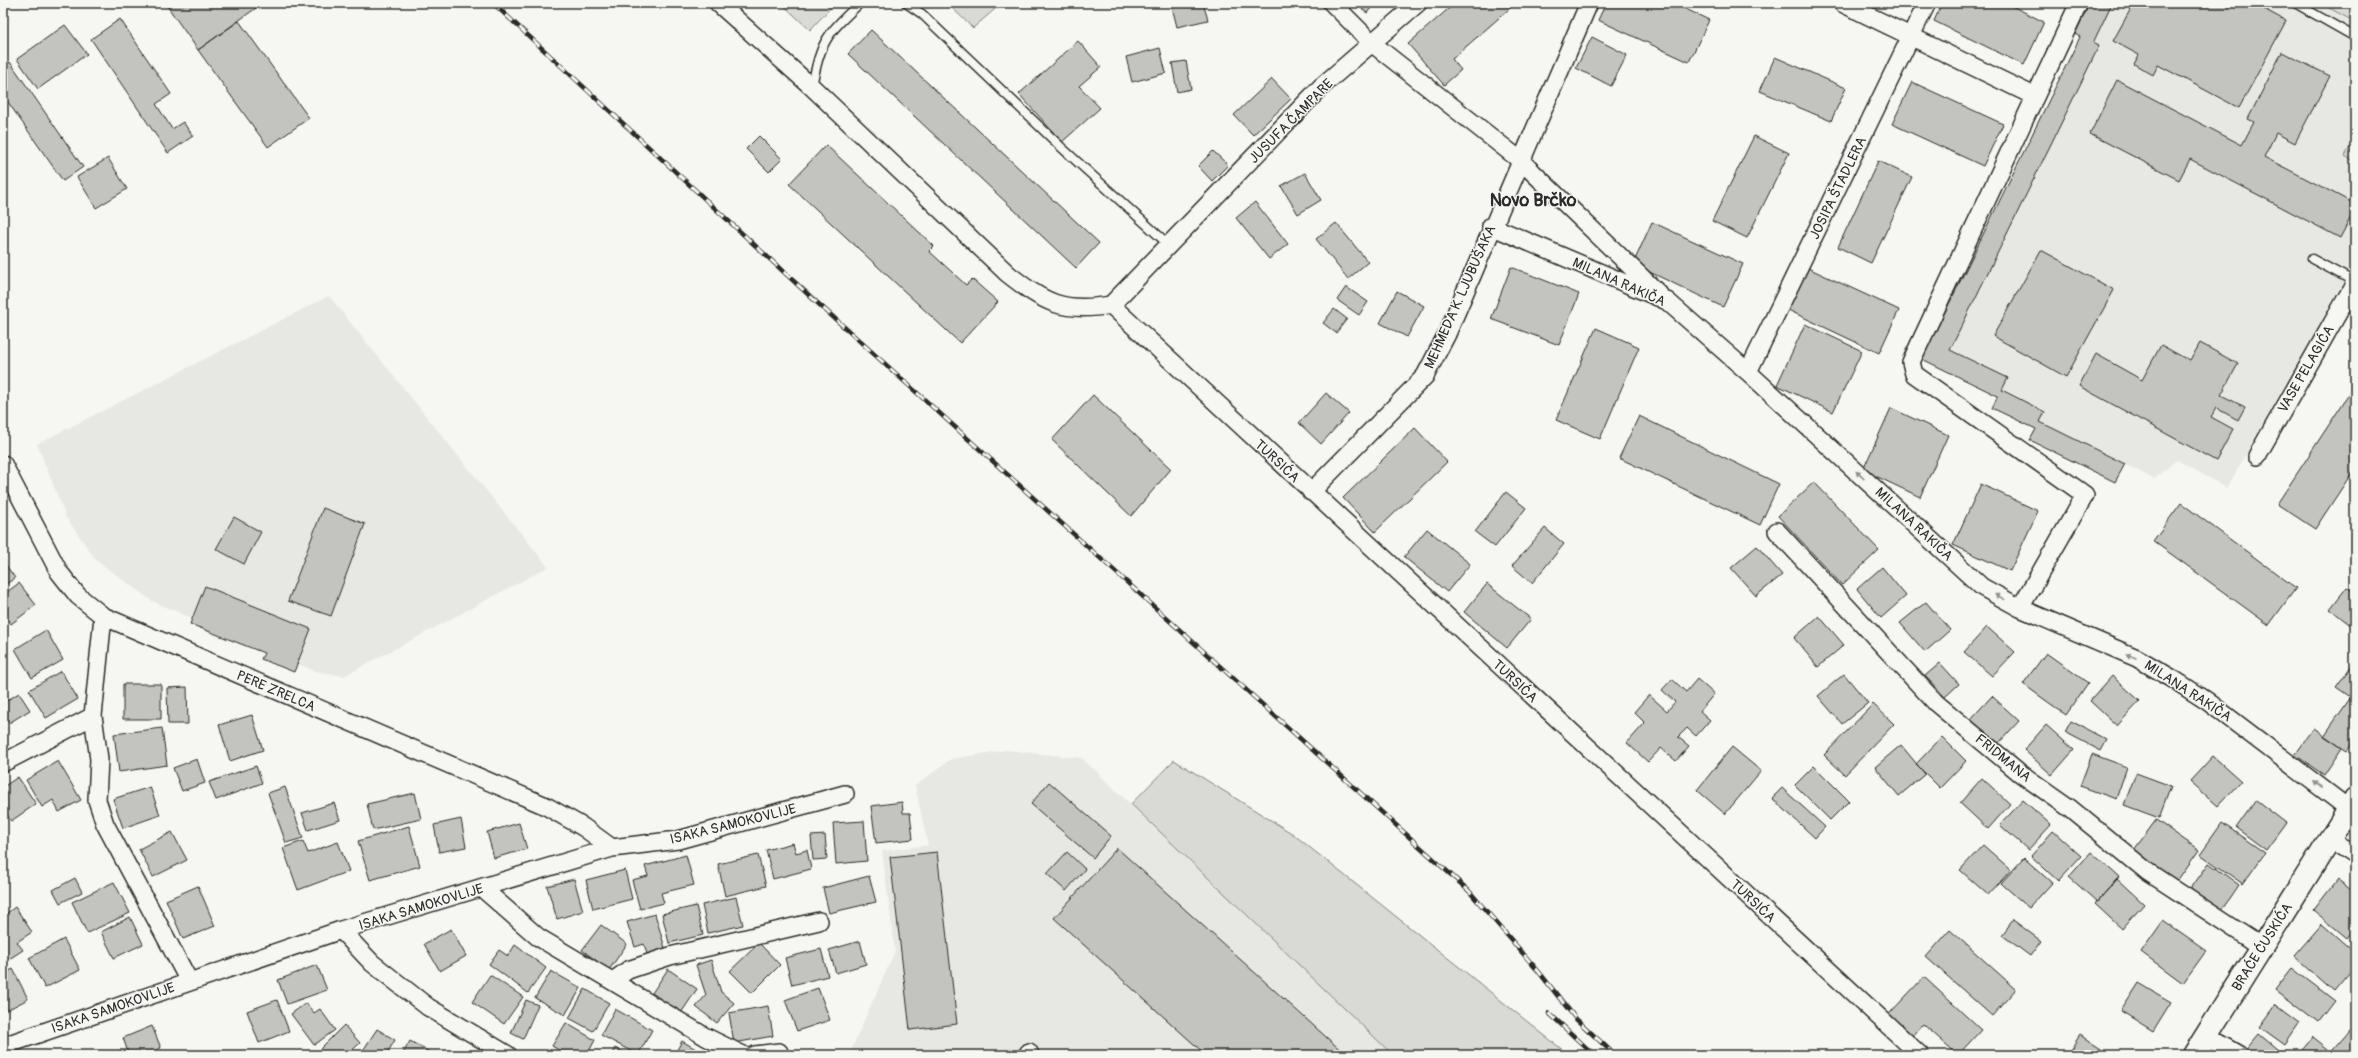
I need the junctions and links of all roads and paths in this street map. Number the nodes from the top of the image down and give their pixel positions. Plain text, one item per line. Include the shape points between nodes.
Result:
1 (718, 3) edge
2 (860, 3) edge
3 (906, 3) edge
4 (1332, 3) edge
5 (1418, 3) edge
6 (1588, 3) edge
7 (1842, 3) edge
8 (1927, 3) edge
9 (2079, 3) edge
10 (2295, 3) edge
11 (1911, 35) junction
12 (2355, 37) edge
13 (1373, 44) junction
14 (812, 87) junction
15 (2034, 96) junction
16 (1520, 160) junction
17 (1491, 226) junction
18 (1169, 245) junction
19 (2312, 259) dead end
20 (2355, 283) edge
21 (1667, 301) junction
22 (1111, 305) junction
23 (2348, 311) edge
24 (1748, 372) junction
25 (2257, 456) dead end
26 (3, 464) edge
27 (1311, 492) junction
28 (1777, 531) dead end
29 (2020, 608) junction
30 (103, 616) junction
31 (93, 716) junction
32 (3, 763) edge
33 (845, 794) dead end
34 (2352, 804) edge
35 (2330, 839) junction
36 (612, 848) junction
37 (2355, 855) edge
38 (482, 888) junction
39 (820, 922) dead end
40 (341, 930) junction
41 (2262, 947) junction
42 (189, 981) junction
43 (613, 982) junction
44 (2206, 1036) junction
45 (5, 1041) edge
46 (779, 1052) dead end
47 (508, 1055) edge
48 (743, 1055) edge
49 (754, 1055) edge
50 (1920, 1055) edge
51 (2194, 1055) edge
52 (2239, 1055) edge

1 - 14 street
2 - 14 lane via 827,36 817,56
3 - 18 lane via 922,14 1061,147
4 - 13 street
5 - 13 street, JUSUFA ČAMPARE
6 - 16 street, MEHMEDA K. LJUBUŠAKA
7 - 11 street
8 - 11 street, JOSIPA ŠTADLERA
9 - 15 street
10 - 12 lane
11 - 15 street
11 - 24 street, JOSIPA ŠTADLERA
13 - 16 street
13 - 18 street, JUSUFA ČAMPARE via 1322,86
14 - 22 street via 1008,274 1032,293 1052,304 1094,308
15 - 29 street via 1911,362 1914,374 2085,495
16 - 17 street, MEHMEDA K. LJUBUŠAKA
16 - 21 street
17 - 21 street, MILANA RAKIČA
17 - 27 street, MEHMEDA K. LJUBUŠAKA via 1446,334 1425,376
18 - 22 street, JUSUFA ČAMPARE
19 - 20 lane
20 - 23 street, VASE PELAGIĆA
21 - 24 street, MILANA RAKIČA
22 - 27 street, TURSIĆA
23 - 25 street, VASE PELAGIĆA
29 -> 24 street, MILANA RAKIČA via 1982,587
26 - 30 street, PERE ZRELCA via 59,572 78,596
27 - 50 street, TURSIĆA
28 - 41 street, FRIDMANA via 1936,703 2020,773 2071,809 2148,872
34 -> 29 street, MILANA RAKIČA via 2173,679 2137,658
30 - 31 street
30 - 36 street, PERE ZRELCA via 546,806 583,827
31 - 32 street
31 - 42 street via 98,759 97,800 105,824
33 - 36 street, ISAKA SAMOKOVLIJE via 678,840
34 - 35 main road, BRAĆE ĆUSKIĆA
35 - 37 street
35 - 41 main road, BRAĆE ĆUSKIĆA
36 - 38 street, ISAKA SAMOKOVLIJE
38 - 40 street, ISAKA SAMOKOVLIJE
38 - 43 street via 538,937
39 - 43 street via 670,956 628,970
40 - 42 street, ISAKA SAMOKOVLIJE
40 - 47 street via 372,963 428,1006
41 - 44 main road, BRAĆE ĆUSKIĆA
42 - 45 street, ISAKA SAMOKOVLIJE
43 - 48 street via 706,1038
44 - 51 main road, BRAĆE ĆUSKIĆA
44 - 52 street
46 - 49 street

